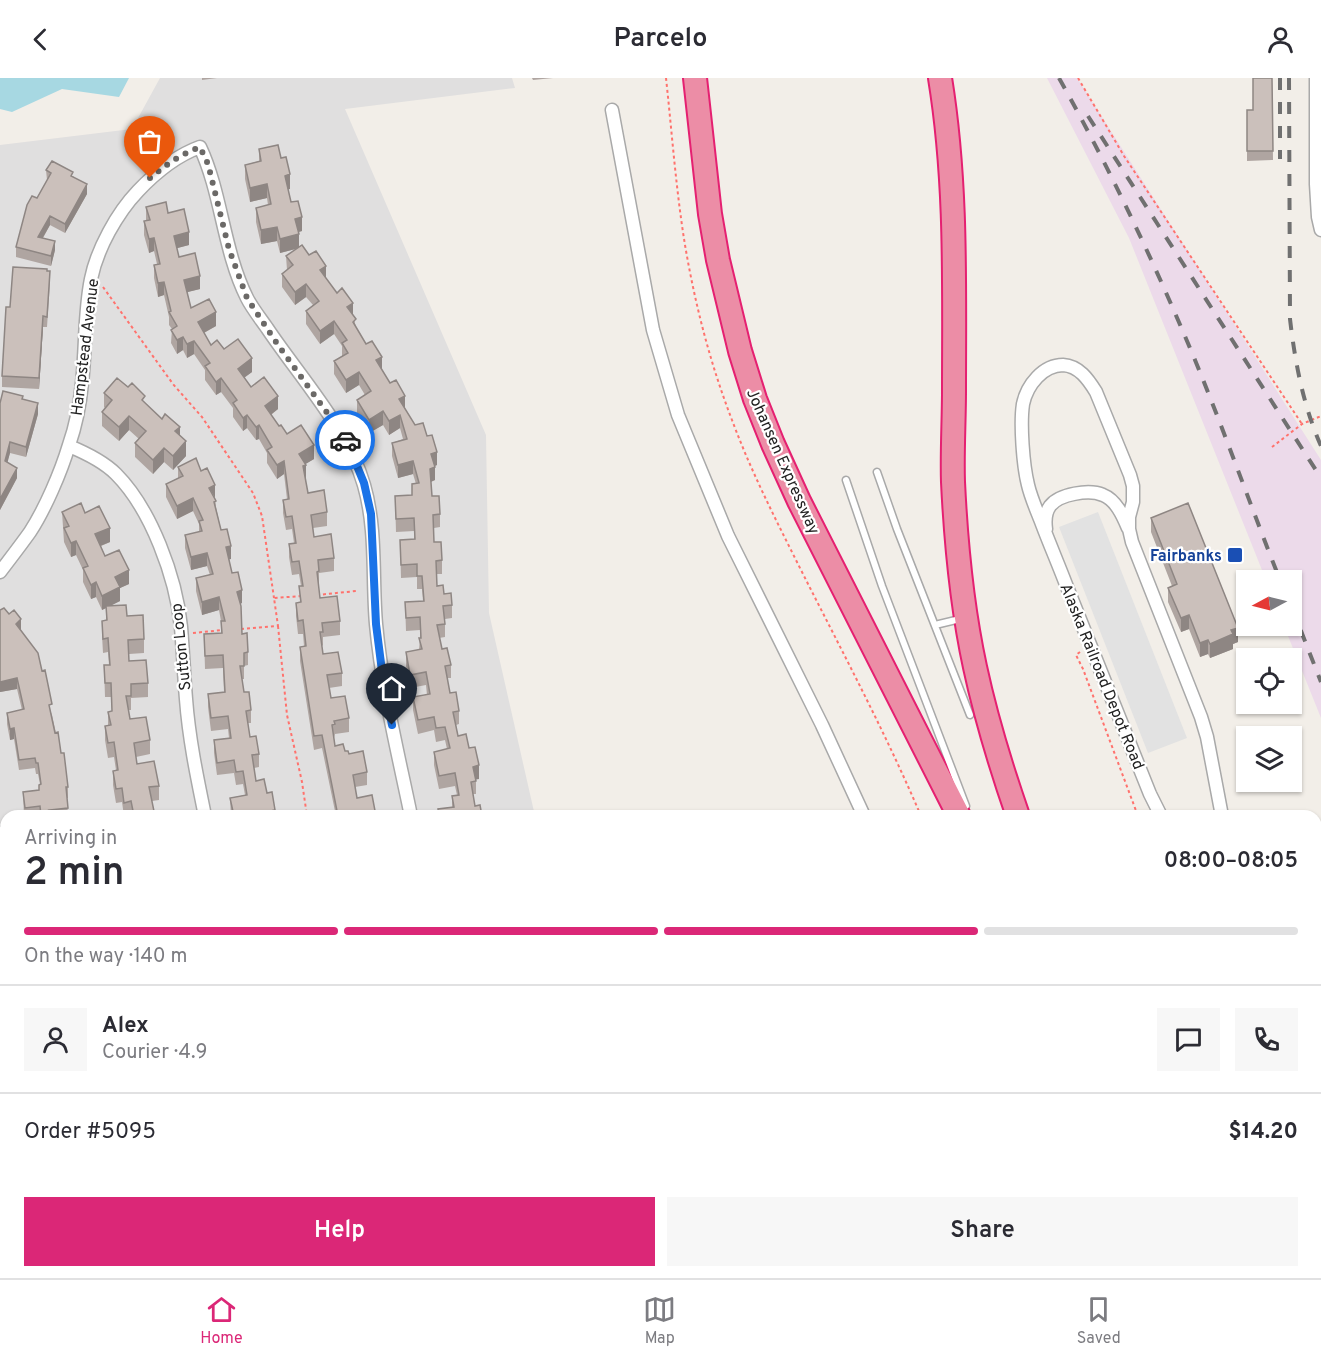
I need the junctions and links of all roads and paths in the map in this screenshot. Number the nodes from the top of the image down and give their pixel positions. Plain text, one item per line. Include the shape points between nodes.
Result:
1 (695, 78) edge
2 (939, 78) edge
3 (1078, 78) edge
4 (1316, 78) edge
5 (612, 110) dead end
6 (1321, 230) edge
7 (91, 279) junction
8 (1321, 416) edge
9 (1302, 424) junction
10 (69, 446) junction
11 (1272, 447) dead end
12 (877, 472) dead end
13 (846, 480) dead end
14 (1129, 529) junction
15 (1047, 536) junction
16 (0, 572) edge
17 (356, 591) dead end
18 (274, 598) junction
19 (966, 618) junction
20 (935, 625) junction
21 (278, 626) junction
22 (235, 629) edge
23 (224, 630) edge
24 (181, 633) junction
25 (1085, 650) dead end
26 (970, 715) dead end
27 (204, 810) edge
28 (306, 810) edge
29 (410, 810) edge
30 (861, 810) edge
31 (956, 810) edge
32 (967, 810) edge
33 (1016, 810) edge
34 (1136, 810) edge
35 (1158, 810) edge
36 (1221, 810) edge

1 - 31 highway, Johansen Expressway via 718,260 755,399 799,501
2 - 19 highway via 952,177 953,479
3 - 9 path via 1124,156
4 - 6 street via 1316,184
5 - 30 street via 653,330 678,415 728,536
7 - 10 street, Hampstead Avenue via 82,383
7 - 18 path via 102,286 173,384 202,417 253,493 262,516
7 - 29 street, Hampstead Avenue via 106,238 126,204 173,160 200,147 247,298 333,421 364,483 371,514 383,679
8 - 9 path
9 - 11 path
10 - 16 street, Hampstead Avenue via 31,530
10 - 24 street, Sutton Loop via 115,472 132,493 163,553
12 - 20 lane
13 - 32 lane
14 - 15 street, Alaska Railroad Depot Road via 1111,500 1085,492 1050,506 1045,520
14 - 15 street, Alaska Railroad Depot Road via 1133,486 1096,392 1079,370 1059,365 1035,378 1023,403 1028,487
14 - 36 street, Alaska Railroad Depot Road via 1201,717
15 - 35 street, Alaska Railroad Depot Road
17 - 18 path
18 - 21 path
19 - 20 lane
19 - 33 highway via 986,715
20 - 26 lane
21 - 22 path
21 - 28 path via 287,715
23 - 24 path
24 - 27 street, Sutton Loop via 193,759
25 - 34 path via 1076,655

